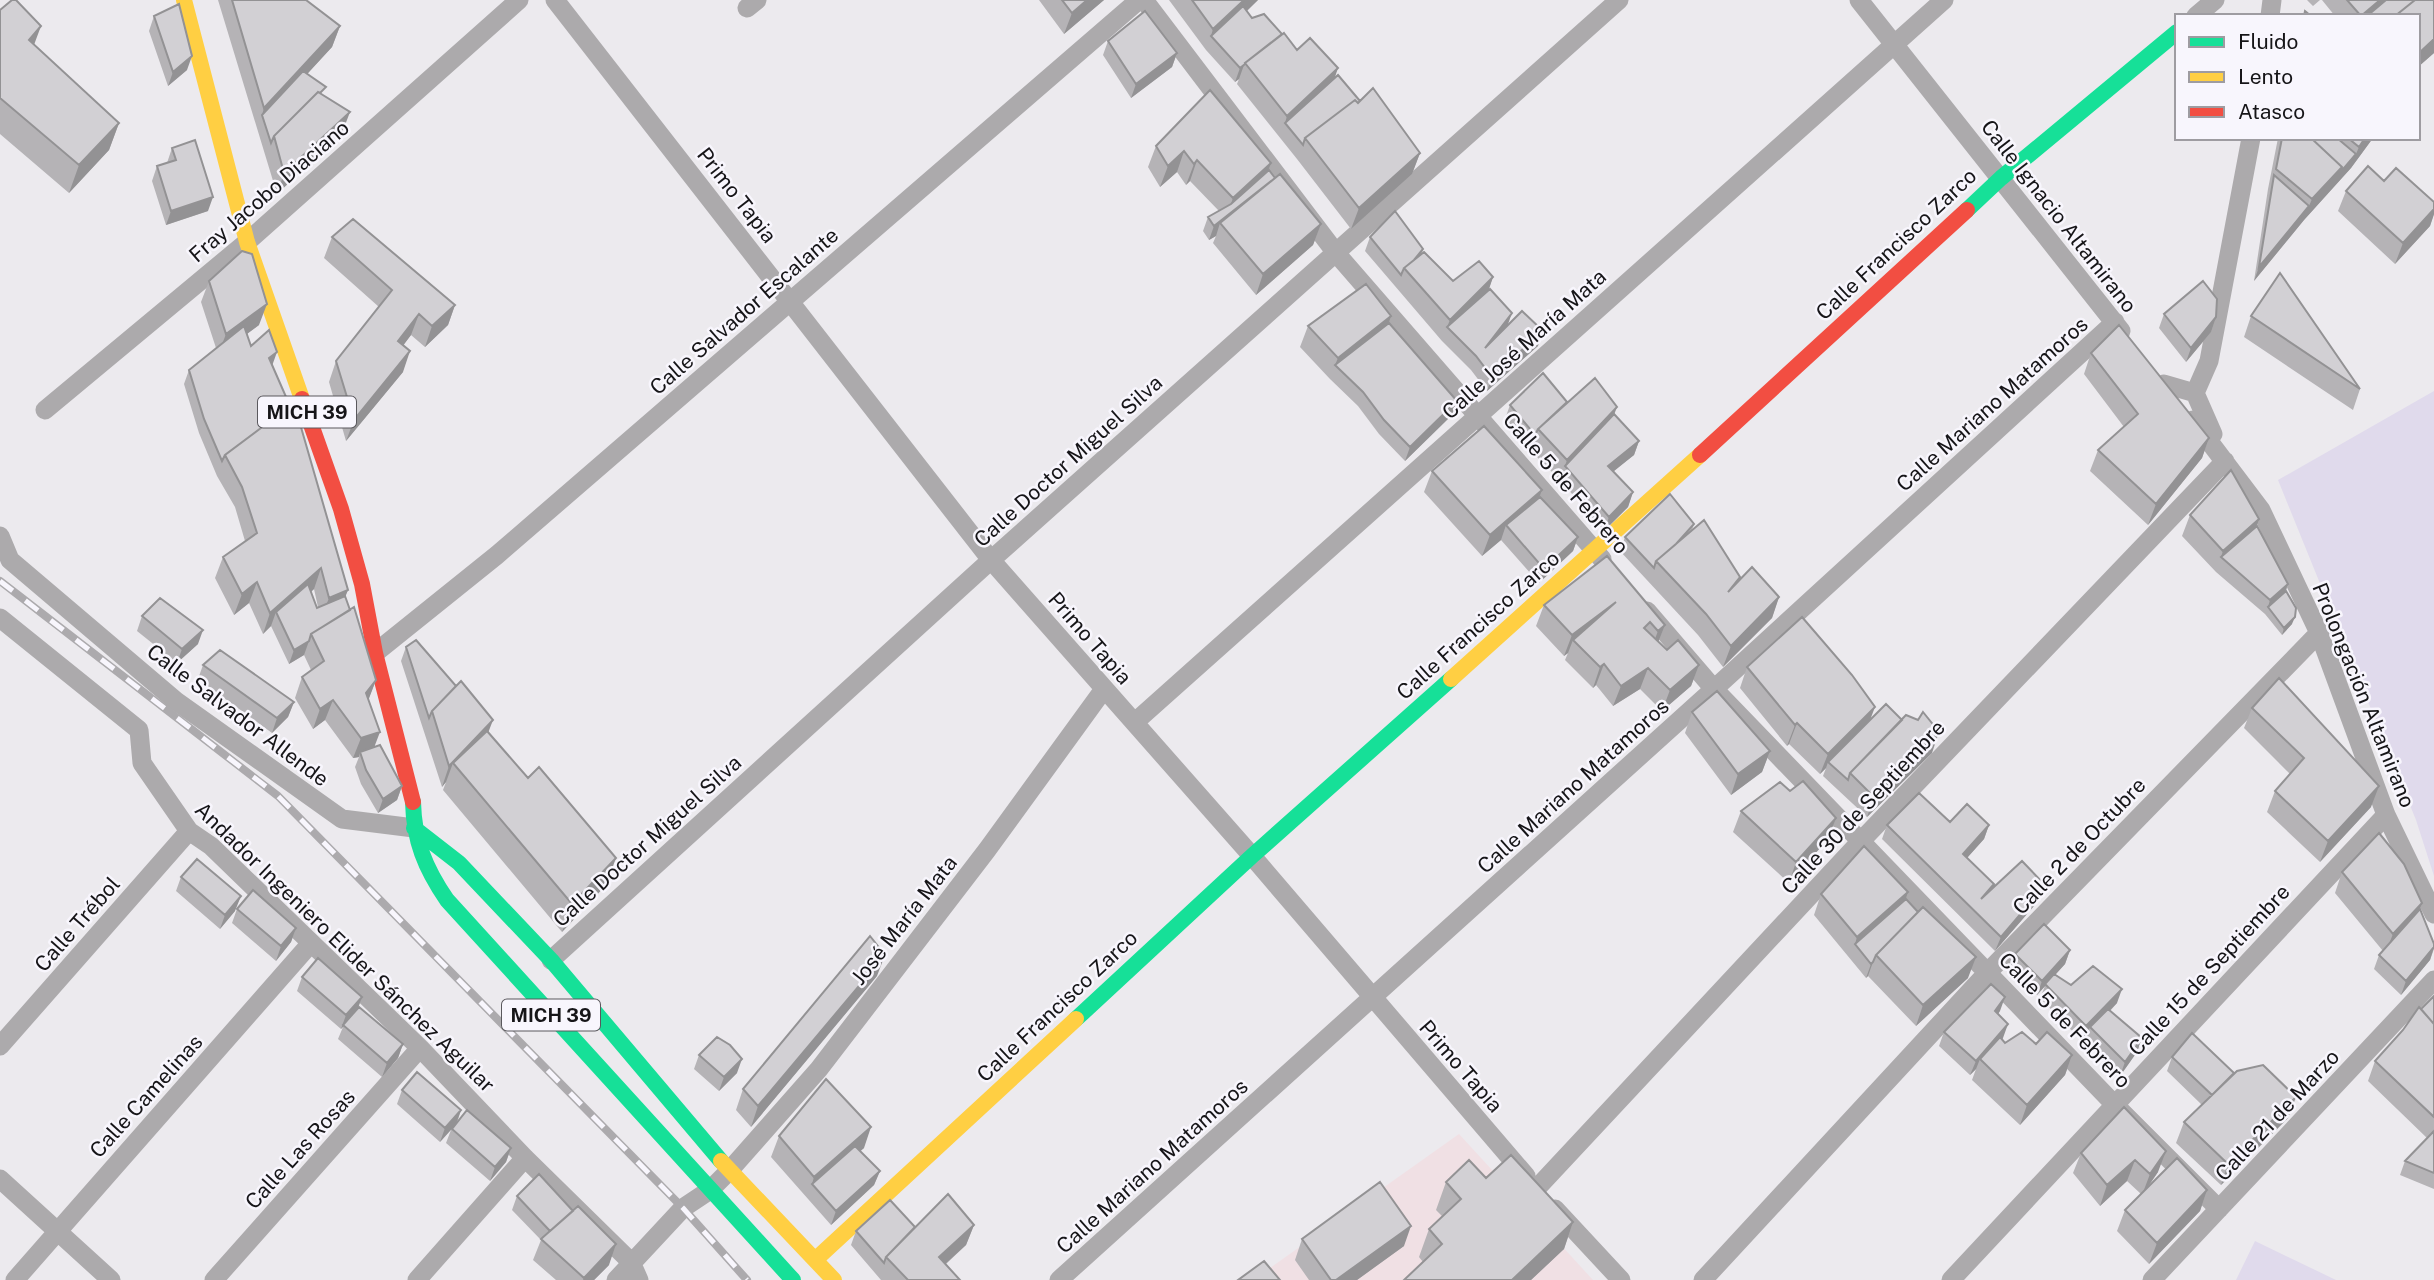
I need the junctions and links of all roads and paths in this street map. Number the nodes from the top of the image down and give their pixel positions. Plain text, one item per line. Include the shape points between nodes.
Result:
1 (184, 0) edge
2 (519, 0) edge
3 (555, 0) edge
4 (1142, 0) edge
5 (1619, 0) edge
6 (1859, 0) edge
7 (1944, 0) edge
8 (2215, 0) edge
9 (2198, 14) edge
10 (2175, 34) edge
11 (1894, 46) junction
12 (2251, 140) edge
13 (2001, 178) junction
14 (247, 242) junction
15 (1336, 253) junction
16 (791, 301) junction
17 (2115, 323) junction
18 (2131, 343) edge
19 (2195, 393) junction
20 (45, 411) dead end
21 (1478, 416) junction
22 (2225, 461) junction
23 (0, 536) edge
24 (1595, 552) junction
25 (991, 560) junction
26 (1614, 573) edge
27 (1632, 594) edge
28 (0, 618) edge
29 (2319, 633) junction
30 (375, 653) junction
31 (1104, 689) junction
32 (1714, 689) junction
33 (1135, 722) junction
34 (2386, 815) junction
35 (414, 828) junction
36 (189, 831) junction
37 (1860, 842) junction
38 (1252, 856) junction
39 (2434, 914) edge
40 (312, 943) junction
41 (551, 960) junction
42 (1988, 972) junction
43 (2434, 981) edge
44 (1372, 998) junction
45 (0, 1046) edge
46 (420, 1048) junction
47 (2114, 1104) junction
48 (525, 1158) junction
49 (729, 1171) junction
50 (0, 1179) edge
51 (1537, 1188) junction
52 (710, 1190) junction
53 (2219, 1209) junction
54 (57, 1230) junction
55 (815, 1260) junction
56 (635, 1271) edge
57 (15, 1280) edge
58 (111, 1280) edge
59 (214, 1280) edge
60 (417, 1280) edge
61 (616, 1280) edge
62 (793, 1280) edge
63 (834, 1280) edge
64 (1059, 1280) edge
65 (1621, 1280) edge
66 (1703, 1280) edge
67 (1951, 1280) edge
68 (2152, 1280) edge

1 - 14 main road, MICH 39
2 - 14 street, Fray Jacobo Diaciano
3 - 16 street, Primo Tapia
4 - 15 street, Calle 5 de Febrero
4 - 16 street, Calle Salvador Escalante
5 - 15 street, Calle Doctor Miguel Silva
6 - 11 street, Calle Ignacio Altamirano
7 - 11 street, Calle José María Mata
8 - 9 street
10 - 13 main road, Calle Francisco Zarco
11 - 13 street, Calle Ignacio Altamirano
11 - 21 street, Calle José María Mata
12 - 19 street via 2209,361
13 - 17 street, Calle Ignacio Altamirano
13 - 24 main road, Calle Francisco Zarco
14 - 20 street, Fray Jacobo Diaciano
14 - 30 main road, MICH 39 via 341,509
15 - 21 street, Calle 5 de Febrero
15 - 25 street, Calle Doctor Miguel Silva
16 - 25 street, Primo Tapia
16 - 30 street, Calle Salvador Escalante
17 - 18 street, Calle Ignacio Altamirano
17 - 32 street, Calle Mariano Matamoros
19 - 22 street
19 - 22 street via 2160,379
21 - 24 street, Calle 5 de Febrero
21 - 33 street, Calle José María Mata
22 - 29 street, Prolongación Altamirano via 2261,510
22 - 37 street, Calle 30 de Septiembre
23 - 35 street, Calle Salvador Allende via 10,560 176,701 342,819
24 - 26 street, Calle 5 de Febrero
24 - 38 main road, Calle Francisco Zarco
25 - 31 street, Primo Tapia
25 - 41 street, Calle Doctor Miguel Silva
27 - 32 street, Calle 5 de Febrero
28 - 36 street, Andador Ingeniero Elider Sánchez Aguilar via 139,730 142,764
29 - 34 street, Prolongación Altamirano
29 - 42 street, Calle 2 de Octubre
30 - 35 main road, MICH 39 via 413,798
31 - 33 street, Primo Tapia
31 - 49 street, José María Mata via 819,1069
32 - 37 street, Calle 5 de Febrero
32 - 44 street, Calle Mariano Matamoros
33 - 38 street, Primo Tapia
34 - 39 street, Prolongación Altamirano
34 - 47 street, Calle 15 de Septiembre
35 - 41 main road, MICH 39 via 459,863
35 - 52 main road, MICH 39 via 429,874 447,900
36 - 40 street, Andador Ingeniero Elider Sánchez Aguilar via 211,846
36 - 45 street, Calle Trébol
37 - 42 street, Calle 5 de Febrero
37 - 51 street, Calle 30 de Septiembre
38 - 44 street, Primo Tapia
38 - 55 main road, Calle Francisco Zarco
40 - 46 street, Andador Ingeniero Elider Sánchez Aguilar
40 - 54 street, Calle Camelinas
41 - 49 main road, MICH 39
42 - 47 street, Calle 5 de Febrero
42 - 66 street, Calle 2 de Octubre
43 - 53 street, Calle 21 de Marzo
44 - 51 street, Primo Tapia
44 - 64 street, Calle Mariano Matamoros
46 - 48 street, Andador Ingeniero Elider Sánchez Aguilar
46 - 59 street, Calle Las Rosas
47 - 53 street, Calle 5 de Febrero
47 - 67 street, Calle 15 de Septiembre
48 - 56 street, Andador Ingeniero Elider Sánchez Aguilar
48 - 60 street
49 - 52 street, José María Mata
49 - 55 main road, MICH 39
50 - 54 street
51 - 65 street, Primo Tapia
52 - 56 street, José María Mata via 683,1208
52 - 62 main road, MICH 39
53 - 68 street, Calle 21 de Marzo
54 - 57 street, Calle Camelinas
54 - 58 street
55 - 63 main road, MICH 39
56 - 61 street, José María Mata

